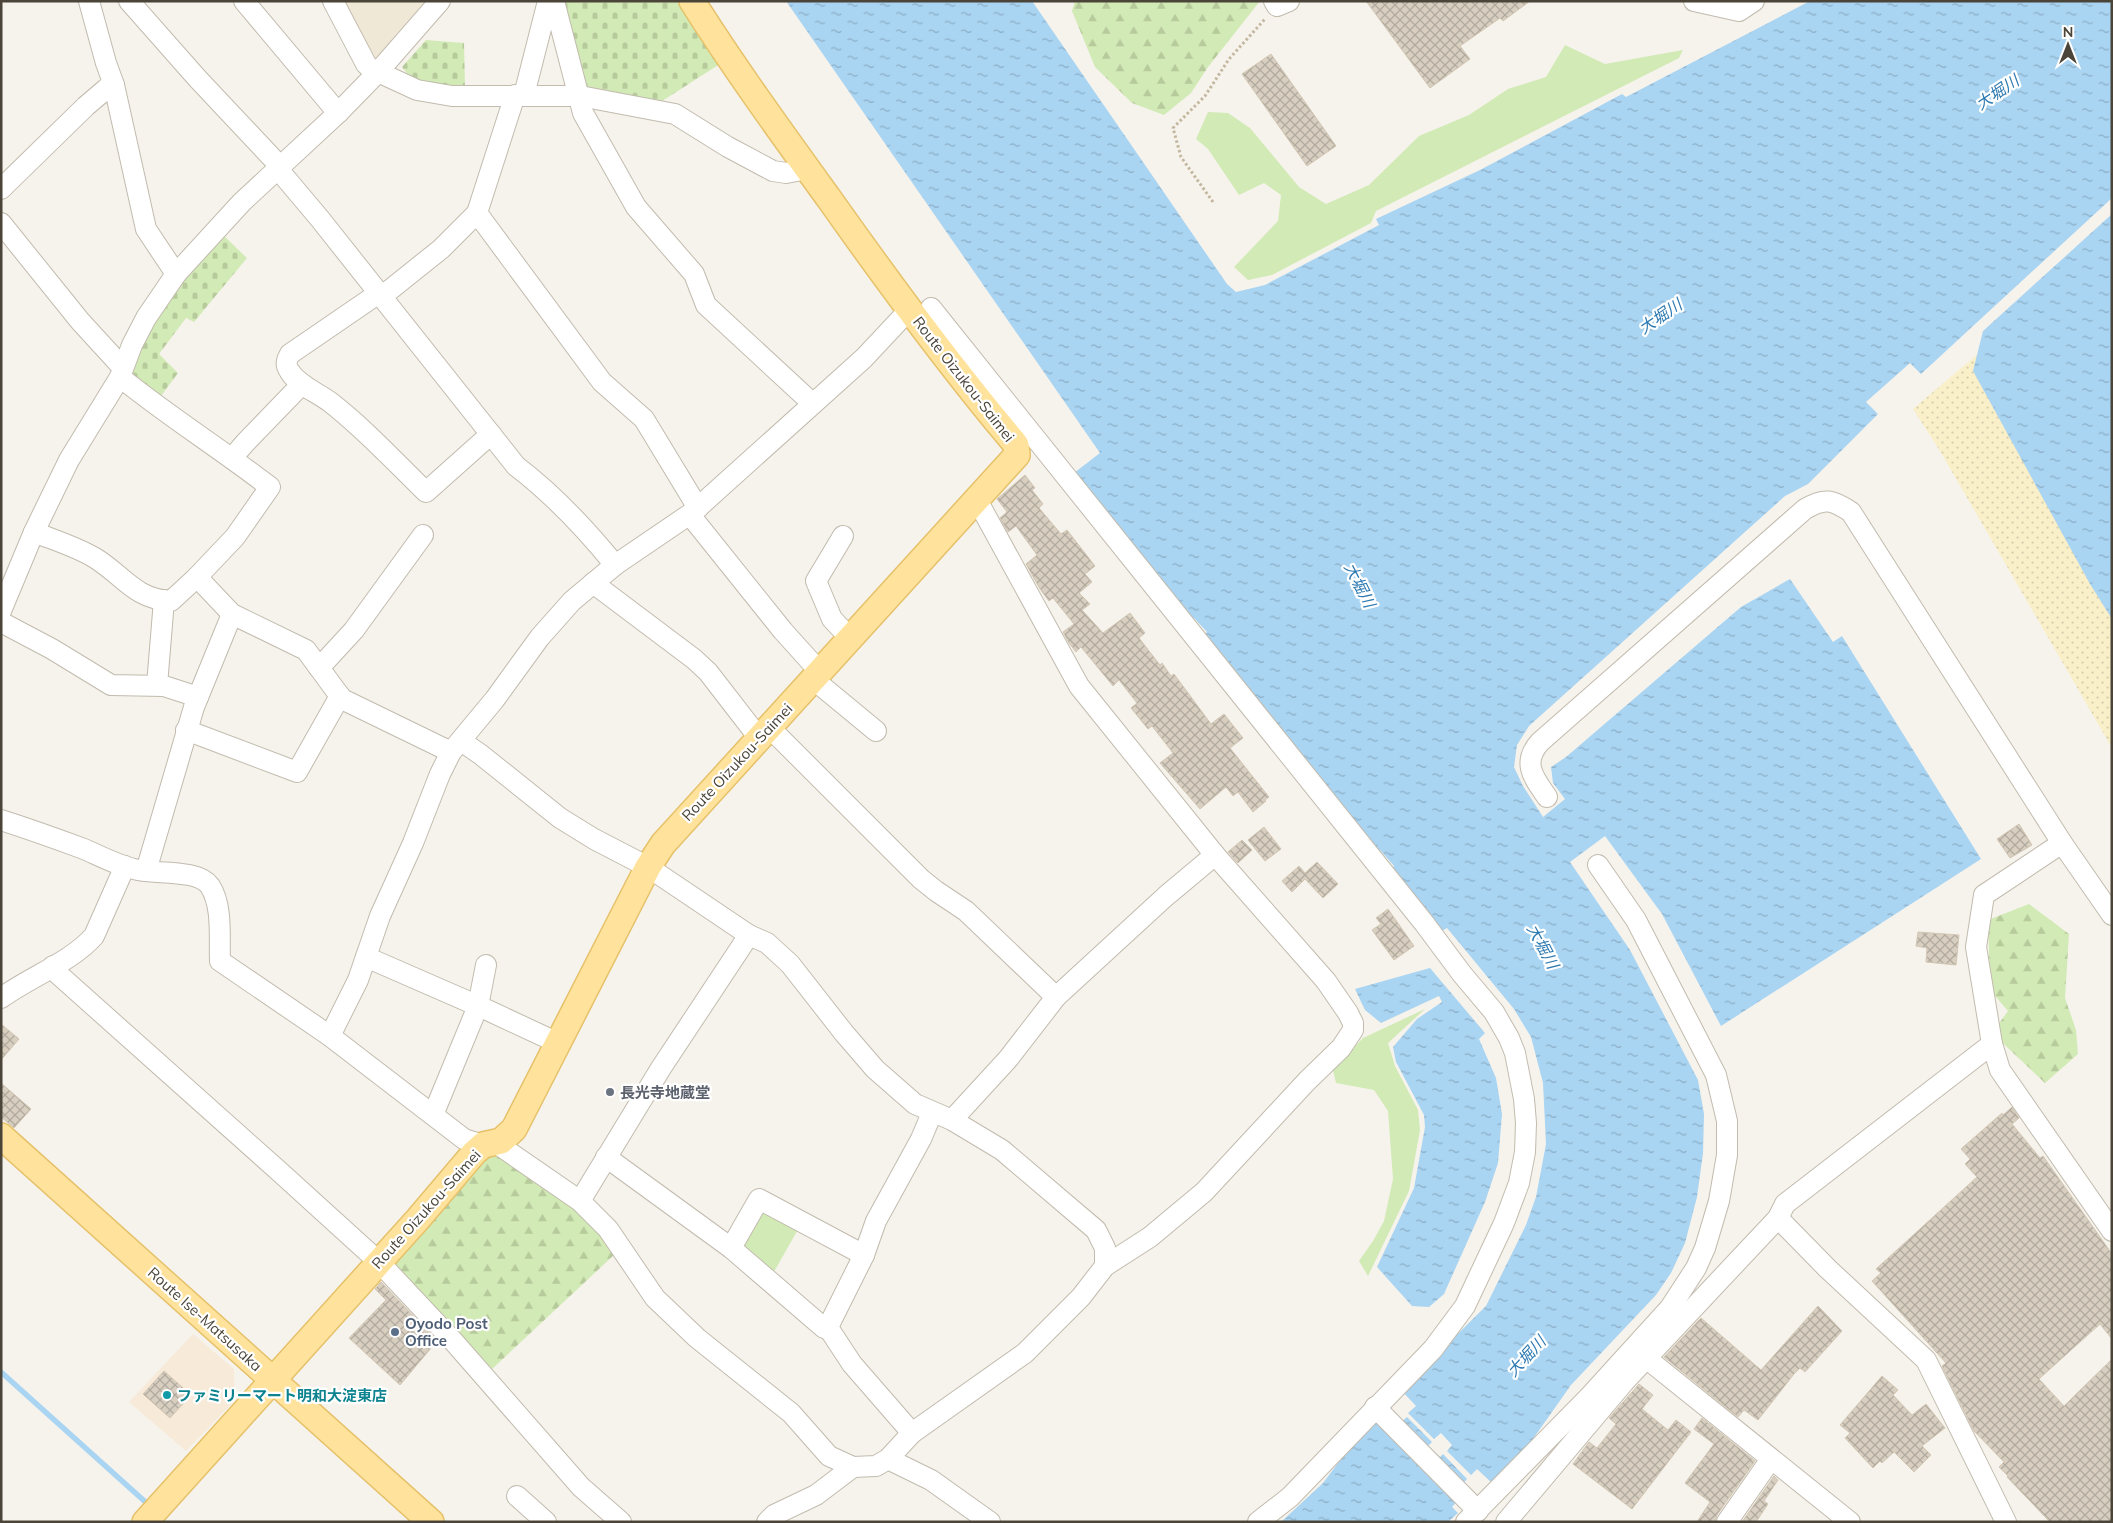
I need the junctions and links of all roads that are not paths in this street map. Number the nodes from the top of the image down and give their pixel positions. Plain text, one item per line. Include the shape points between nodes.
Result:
1 (89, 1) edge
2 (129, 1) edge
3 (244, 1) edge
4 (333, 1) edge
5 (440, 1) edge
6 (548, 1) edge
7 (554, 1) edge
8 (692, 1) edge
9 (1694, 1) edge
10 (1754, 1) edge
11 (377, 73) junction
12 (114, 85) junction
13 (519, 95) junction
14 (580, 96) junction
15 (338, 113) junction
16 (280, 167) junction
17 (807, 169) junction
18 (1, 189) edge
19 (477, 213) junction
20 (1, 223) edge
21 (176, 274) junction
22 (380, 295) junction
23 (920, 309) junction
24 (121, 373) junction
25 (302, 384) junction
26 (812, 403) junction
27 (491, 434) junction
28 (232, 458) junction
29 (977, 497) junction
30 (694, 512) junction
31 (34, 532) junction
32 (423, 535) dead end
33 (843, 536) dead end
34 (615, 565) junction
35 (197, 577) junction
36 (593, 583) junction
37 (164, 600) junction
38 (1, 612) edge
39 (232, 614) junction
40 (1, 622) edge
41 (850, 638) junction
42 (319, 668) junction
43 (817, 676) junction
44 (157, 686) junction
45 (340, 696) junction
46 (198, 697) junction
47 (186, 730) junction
48 (876, 731) dead end
49 (764, 732) junction
50 (456, 746) junction
51 (1547, 797) dead end
52 (1, 820) edge
53 (2062, 843) junction
54 (1215, 855) junction
55 (1598, 865) dead end
56 (125, 866) junction
57 (648, 867) junction
58 (146, 871) junction
59 (2112, 915) edge
60 (749, 935) junction
61 (366, 957) junction
62 (486, 965) dead end
63 (53, 966) junction
64 (1056, 997) junction
65 (1, 998) edge
66 (478, 1006) junction
67 (330, 1036) junction
68 (558, 1044) junction
69 (1992, 1044) junction
70 (932, 1113) junction
71 (433, 1115) junction
72 (952, 1120) junction
73 (1, 1136) edge
74 (490, 1144) junction
75 (606, 1157) junction
76 (580, 1201) junction
77 (1778, 1218) junction
78 (2112, 1231) edge
79 (731, 1248) junction
80 (864, 1255) junction
81 (379, 1262) junction
82 (1105, 1266) junction
83 (829, 1329) junction
84 (1646, 1358) junction
85 (272, 1380) junction
86 (1375, 1408) junction
87 (912, 1433) junction
88 (1771, 1459) junction
89 (888, 1460) junction
90 (853, 1467) junction
91 (517, 1496) dead end
92 (152, 1515) edge
93 (1472, 1517) edge
94 (431, 1522) edge
95 (546, 1522) edge
96 (621, 1522) edge
97 (767, 1522) edge
98 (990, 1522) edge
99 (1258, 1522) edge
100 (1506, 1522) edge
101 (1727, 1522) edge
102 (1850, 1522) edge
103 (2006, 1522) edge

1 - 12 street
2 - 16 street
3 - 15 street
4 - 11 street via 366,64
5 - 11 street
6 - 13 street
7 - 14 street
8 - 17 main road, Route Oizukou-Saimei
9 - 10 street via 1739,11
11 - 13 street via 417,90 452,96
11 - 15 street
12 - 18 street via 86,106
12 - 21 street via 146,229
13 - 14 street
13 - 19 street
14 - 17 street via 675,114 773,171 786,173
14 - 26 street via 584,113 636,207 694,274 706,305
15 - 16 street
16 - 21 street via 242,202
16 - 22 street via 283,175
17 - 23 main road, Route Oizukou-Saimei
19 - 22 street via 441,248
19 - 30 street via 602,382 644,420
20 - 24 street
21 - 24 street via 146,318
22 - 25 street via 290,354 286,366
22 - 27 street
23 - 26 street
23 - 29 main road, Route Oizukou-Saimei via 1016,445 1015,458
23 - 86 street via 1418,915 1494,1012 1509,1038 1524,1099 1525,1152 1519,1183 1465,1306 1434,1349
24 - 28 street via 153,404
24 - 31 street via 70,460
25 - 27 street via 330,401 426,492
25 - 28 street
26 - 30 street
27 - 34 street via 516,466 581,524
28 - 35 street via 270,487 235,537
29 - 41 main road, Route Oizukou-Saimei
29 - 54 street via 1079,686
30 - 34 street
30 - 43 street
31 - 37 street via 95,558 136,592
31 - 38 street
32 - 42 street via 354,630
33 - 41 street via 816,581 832,619
34 - 36 street
35 - 37 street via 171,601
35 - 39 street
36 - 49 street via 694,658
36 - 50 street via 540,637
37 - 44 street
39 - 42 street via 306,650
39 - 46 street
40 - 44 street via 111,684
41 - 43 main road, Route Oizukou-Saimei
42 - 45 street
43 - 48 street
43 - 49 main road, Route Oizukou-Saimei
44 - 46 street
45 - 47 street via 297,772
45 - 50 street via 384,721
46 - 47 street
47 - 58 street
49 - 57 main road, Route Oizukou-Saimei via 677,826
49 - 64 street via 921,878 966,911
50 - 57 street via 560,818
50 - 61 street via 440,774
51 - 53 street via 1531,768 1533,749 1805,509 1817,502 1835,502 1851,512
52 - 56 street
53 - 59 street
53 - 69 street via 1984,895 1976,947
54 - 64 street
54 - 82 street via 1326,981 1348,1013 1353,1030 1342,1048 1204,1192 1150,1236
55 - 93 street via 1636,920 1716,1074 1727,1121 1727,1155 1719,1201 1696,1268 1670,1308
56 - 58 street
56 - 63 street via 94,936 82,949
57 - 60 street
57 - 68 main road, Route Oizukou-Saimei
58 - 67 street via 187,875 209,885 218,911 220,961
60 - 70 street via 767,943 790,964 875,1069 915,1104
60 - 75 street
61 - 66 street
61 - 67 street
62 - 66 street
63 - 65 street
63 - 81 street via 58,974
64 - 72 street via 1008,1059
66 - 68 street
66 - 71 street
67 - 71 street
68 - 74 main road, Route Oizukou-Saimei via 514,1129 505,1138
69 - 77 street via 1785,1204
69 - 78 street via 2000,1070
70 - 72 street
70 - 80 street via 876,1221
71 - 74 street via 464,1139
72 - 82 street via 1002,1150 1096,1230 1105,1248
73 - 85 main road, Route Ise-Matsusaka
74 - 76 street
74 - 81 main road, Route Oizukou-Saimei via 474,1152 448,1186
75 - 76 street
75 - 79 street
76 - 90 street via 608,1229 655,1298 697,1338 791,1413 829,1456
77 - 84 street
77 - 103 street via 1926,1360
79 - 80 street via 760,1200
79 - 83 street
80 - 83 street
81 - 85 main road, Route Oizukou-Saimei
81 - 96 street via 581,1487
82 - 87 street via 1081,1297 1024,1353
83 - 87 street via 857,1370
84 - 88 street
84 - 100 street
85 - 92 main road, Route Oizukou-Saimei
85 - 94 main road, Route Ise-Matsusaka
86 - 93 street
86 - 99 street via 1290,1497
87 - 89 street
88 - 101 street
88 - 102 street
89 - 90 street via 876,1466
89 - 98 street via 931,1480
90 - 97 street via 816,1495 774,1515
91 - 95 street

